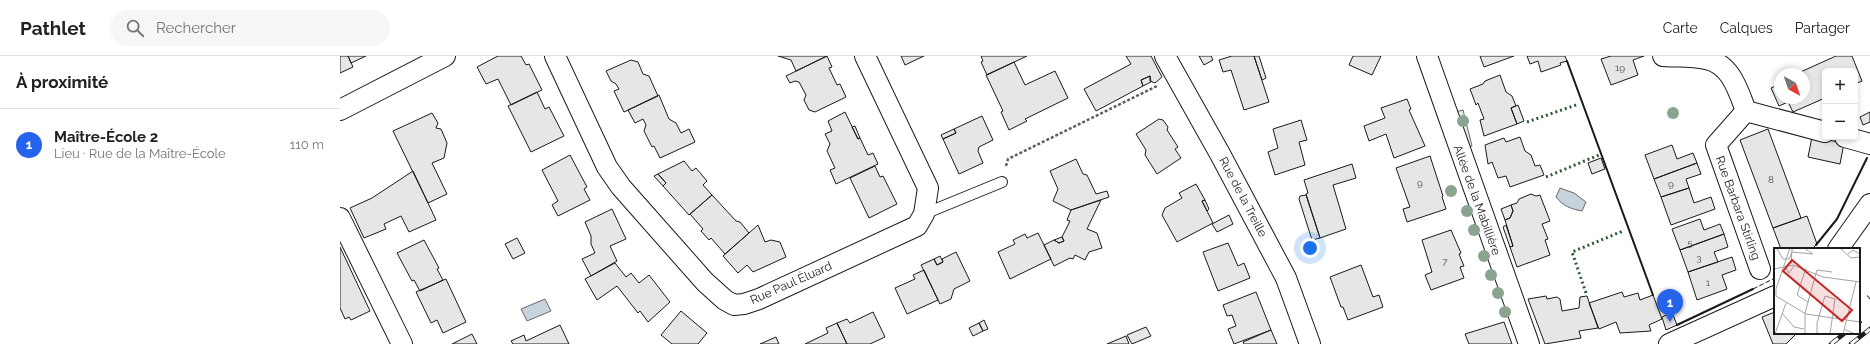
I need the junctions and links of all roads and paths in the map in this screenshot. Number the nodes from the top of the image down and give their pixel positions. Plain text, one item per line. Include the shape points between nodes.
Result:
1 (445, 56) edge
2 (555, 56) edge
3 (865, 56) edge
4 (1165, 56) edge
5 (1427, 56) edge
6 (1663, 56) edge
7 (1158, 85) dead end
8 (340, 110) edge
9 (1746, 111) junction
10 (1822, 131) edge
11 (1856, 140) edge
12 (1870, 144) edge
13 (1002, 182) joint
14 (1870, 204) edge
15 (924, 214) junction
16 (340, 218) edge
17 (1839, 248) edge
18 (1760, 269) dead end
19 (1774, 296) edge
20 (1860, 303) edge
21 (1870, 316) edge
22 (402, 344) edge
23 (1310, 344) edge
24 (1529, 344) edge
25 (1669, 344) edge

1 - 8 street
2 - 15 street, Rue Paul Éluard via 613,177 704,282 734,305 759,299 917,226
3 - 15 street via 928,188
4 - 23 street, Rue de la Treille via 1286,278
5 - 24 street, Allée de la Mabillière
6 - 9 street via 1707,59 1725,68 1737,86
7 - 13 path via 1008,159
9 - 10 street
9 - 18 street, Rue Barbara Stirling via 1716,145
11 - 12 street
13 - 15 lane
14 - 17 street
16 - 22 street
19 - 25 street
20 - 21 street, bridge

